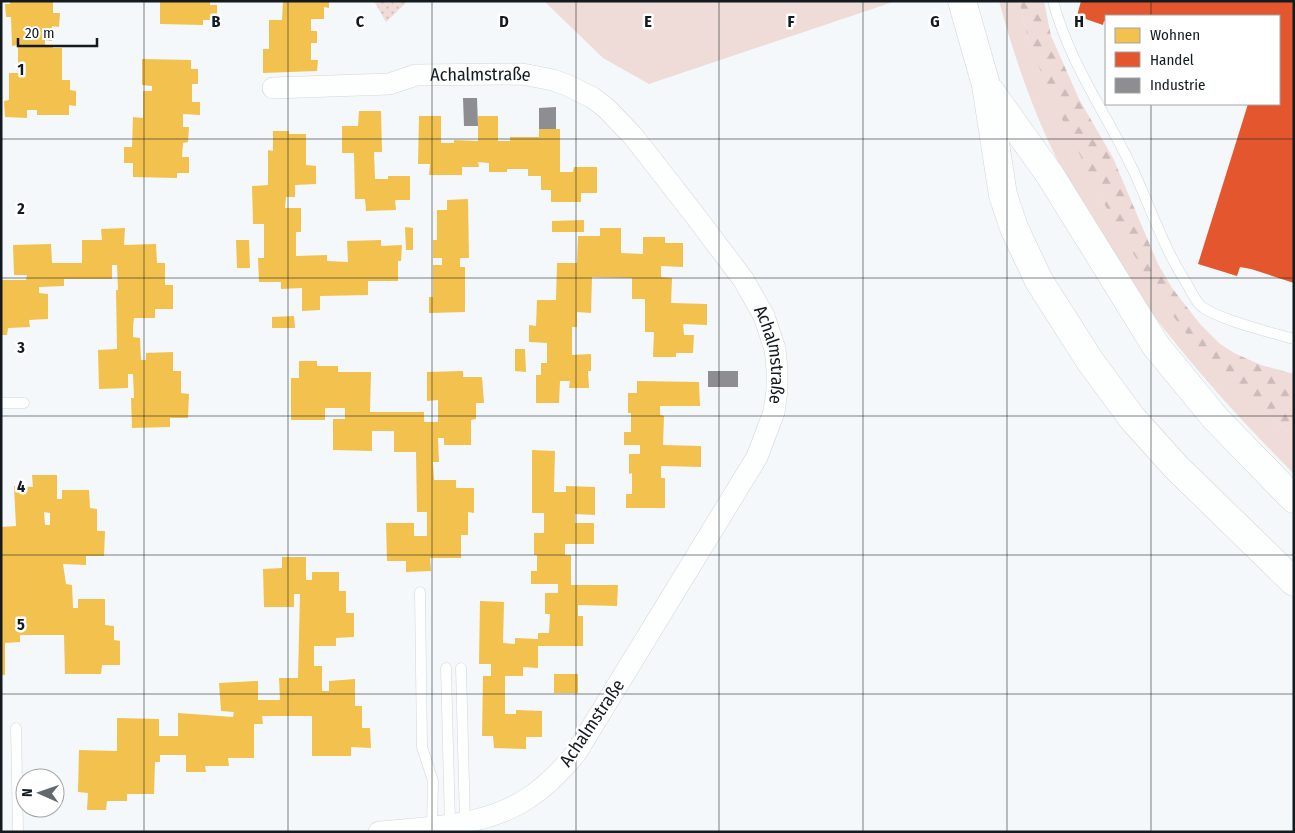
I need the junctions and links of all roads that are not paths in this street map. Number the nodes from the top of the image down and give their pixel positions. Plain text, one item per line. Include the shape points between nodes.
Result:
1 (962, 1) edge
2 (1053, 1) edge
3 (986, 86) junction
4 (273, 88) dead end
5 (1294, 339) edge
6 (24, 402) dead end
7 (1, 403) edge
8 (1294, 499) edge
9 (1294, 582) edge
10 (420, 592) dead end
11 (446, 668) dead end
12 (461, 668) dead end
13 (16, 728) dead end
14 (449, 824) junction
15 (18, 832) edge
16 (379, 832) edge

1 - 3 main road
2 - 5 lane via 1063,35 1132,167 1174,265 1199,304 1215,314
3 - 8 main road via 1050,175 1156,346 1216,419
3 - 9 main road via 1003,195 1014,228 1039,281 1064,322 1110,389 1154,444
4 - 14 street, Achalmstraße via 389,84 416,76 504,73 553,80 580,90 617,119 651,159 743,280 771,332 777,390 774,412 756,457 590,733 561,770 528,798 499,814
6 - 7 lane
10 - 14 lane via 422,747
11 - 14 lane
12 - 14 lane
13 - 15 lane
14 - 16 street, Achalmstraße

